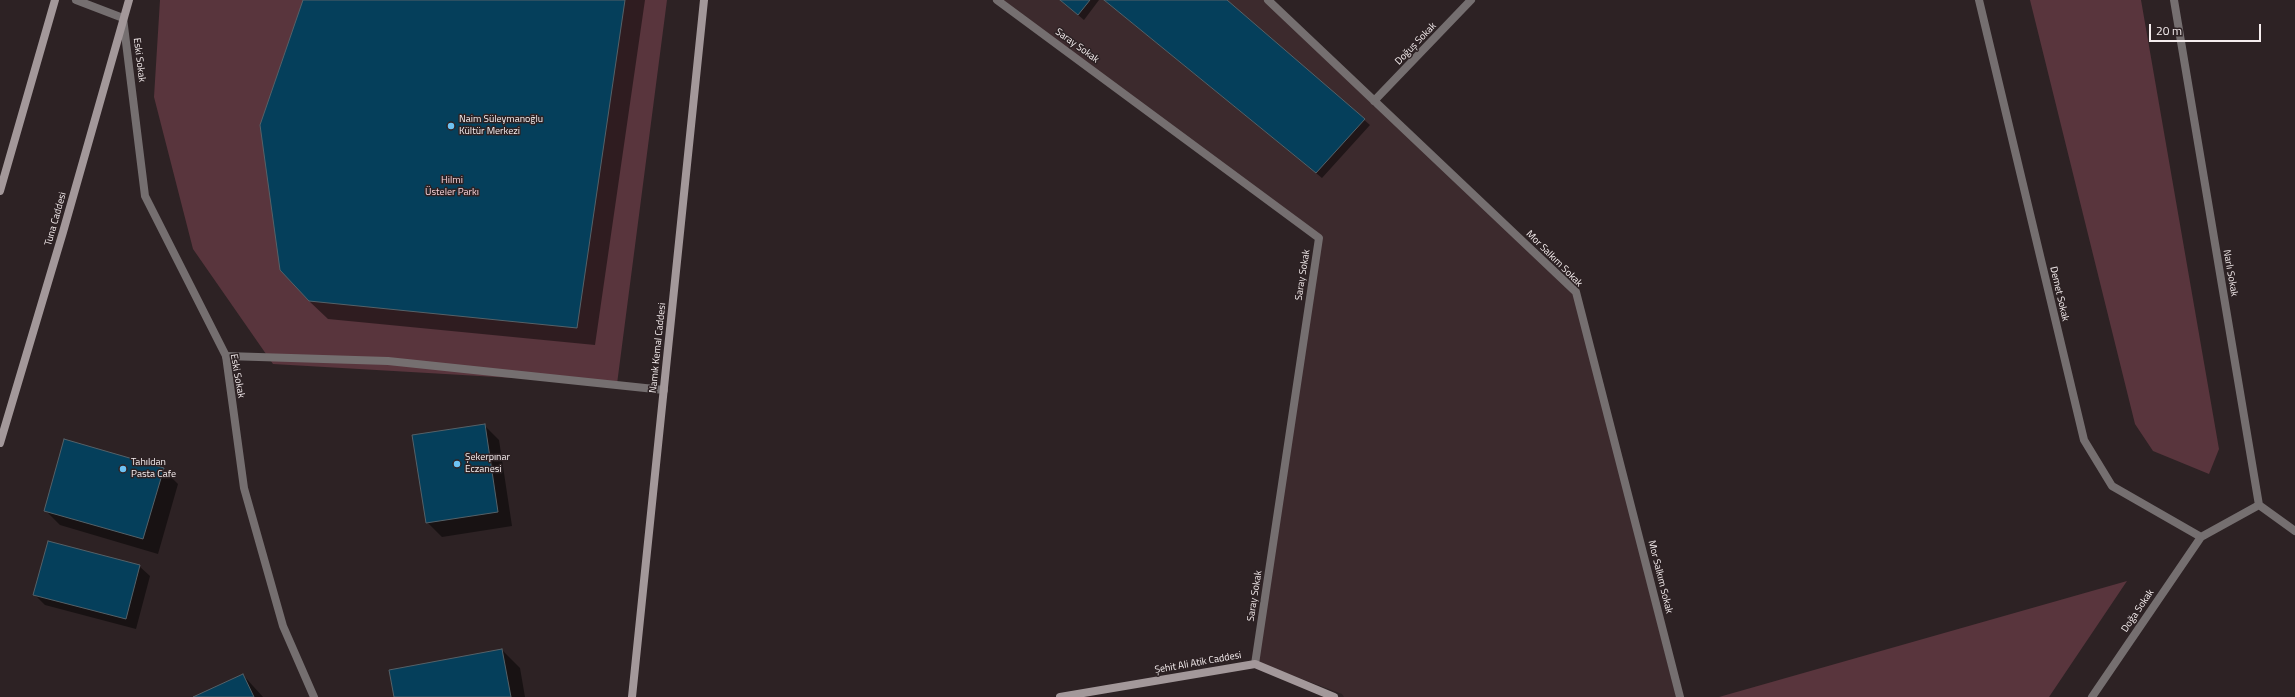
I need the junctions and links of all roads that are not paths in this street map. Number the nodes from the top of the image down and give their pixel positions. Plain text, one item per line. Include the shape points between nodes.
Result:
1 (56, 0) edge
2 (76, 0) edge
3 (129, 0) edge
4 (704, 0) edge
5 (997, 0) edge
6 (1268, 0) edge
7 (1471, 0) edge
8 (1979, 0) edge
9 (2174, 0) edge
10 (123, 18) junction
11 (1374, 101) junction
12 (0, 191) edge
13 (226, 356) junction
14 (664, 390) junction
15 (0, 443) edge
16 (2259, 505) junction
17 (2295, 531) edge
18 (2201, 537) junction
19 (1255, 664) junction
20 (314, 697) edge
21 (632, 697) edge
22 (1060, 697) edge
23 (1334, 697) edge
24 (1680, 697) edge
25 (2092, 697) edge

1 - 12 street
2 - 10 street
3 - 10 street, Tuna Caddesi
4 - 14 street, Namık Kemal Caddesi
5 - 19 street, Saray Sokak via 1319,238
6 - 11 street, Mor Salkım Sokak
7 - 11 street, Doğuş Sokak
8 - 18 street, Demet Sokak via 2084,440 2112,486
9 - 16 street, Narlı Sokak
10 - 13 street, Eski Sokak via 145,196
10 - 15 street, Tuna Caddesi
11 - 24 street, Mor Salkım Sokak via 1576,292
13 - 14 street via 388,361
13 - 20 street, Eski Sokak via 244,488 283,626
14 - 21 street, Namık Kemal Caddesi
16 - 17 street
16 - 18 street
18 - 25 street, Doğa Sokak
19 - 22 street, Şehit Ali Atik Caddesi
19 - 23 street, Şehit Ali Atik Caddesi

